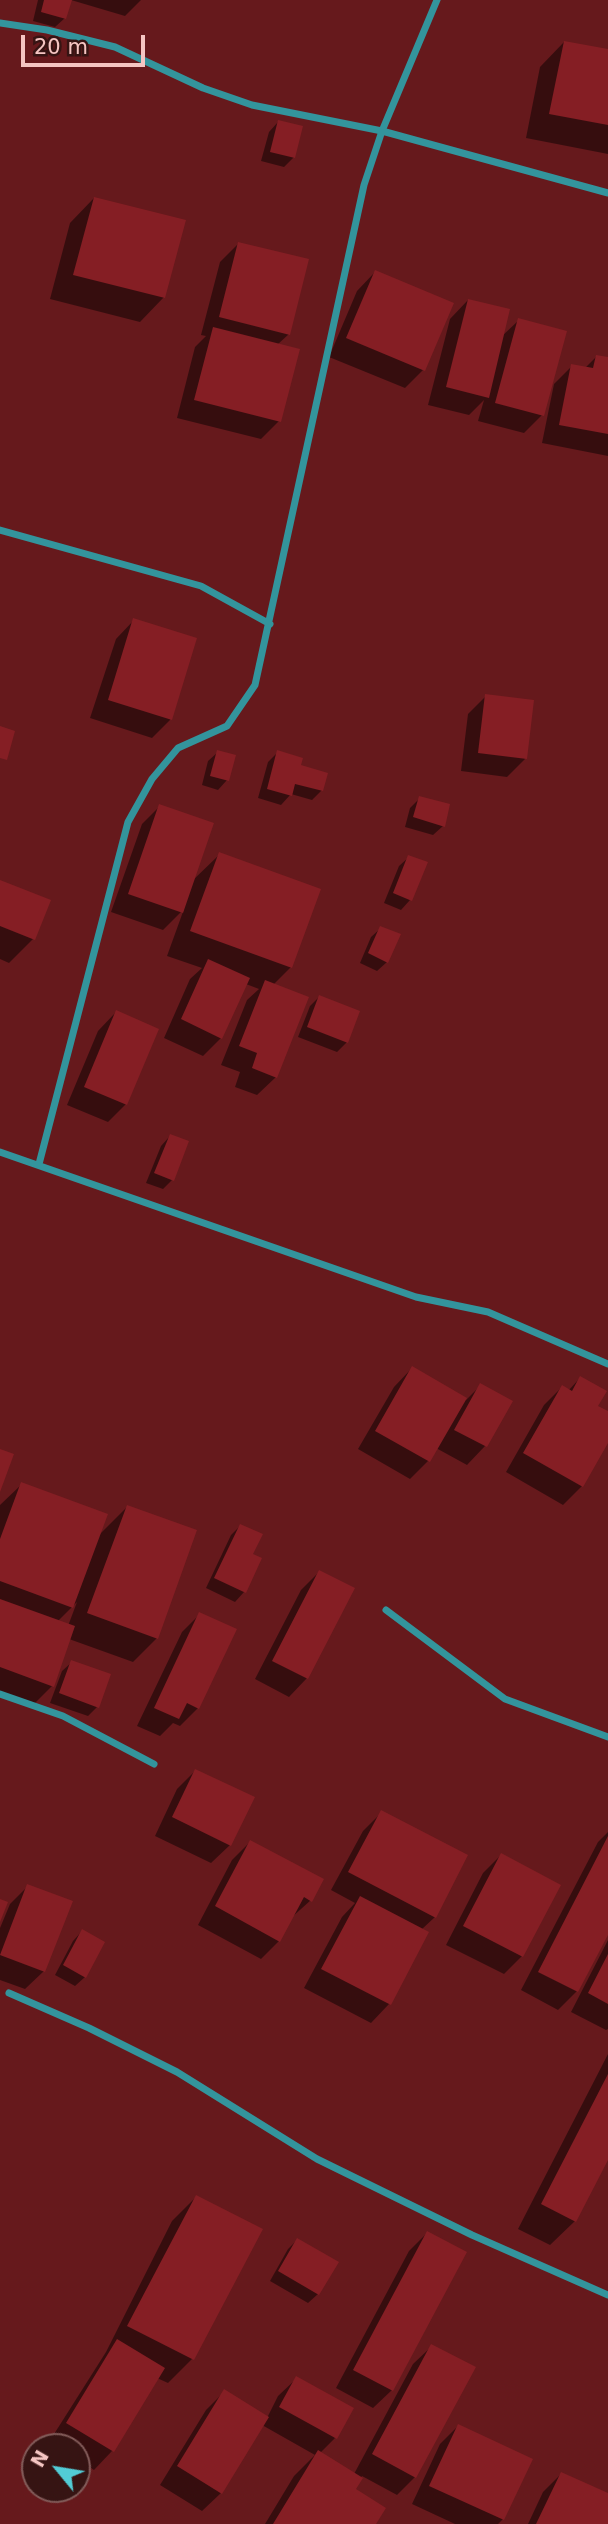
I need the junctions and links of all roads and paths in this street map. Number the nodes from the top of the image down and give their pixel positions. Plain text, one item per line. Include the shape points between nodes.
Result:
1 (438, 0) edge
2 (0, 23) edge
3 (382, 131) junction
4 (608, 193) edge
5 (0, 530) edge
6 (270, 624) junction
7 (0, 1152) edge
8 (39, 1164) junction
9 (608, 1364) edge
10 (386, 1610) dead end
11 (0, 1694) edge
12 (608, 1737) edge
13 (154, 1764) dead end
14 (9, 1993) dead end
15 (608, 2295) edge

1 - 3 street
2 - 3 street via 115,47 252,105
3 - 4 street
3 - 6 street via 351,244
5 - 6 street via 201,586
6 - 8 street via 255,685 227,726 177,748 152,779 128,822
7 - 8 street
8 - 9 street via 416,1297 488,1312
10 - 12 street via 505,1699
11 - 13 street via 63,1716
14 - 15 street via 177,2072 317,2159

